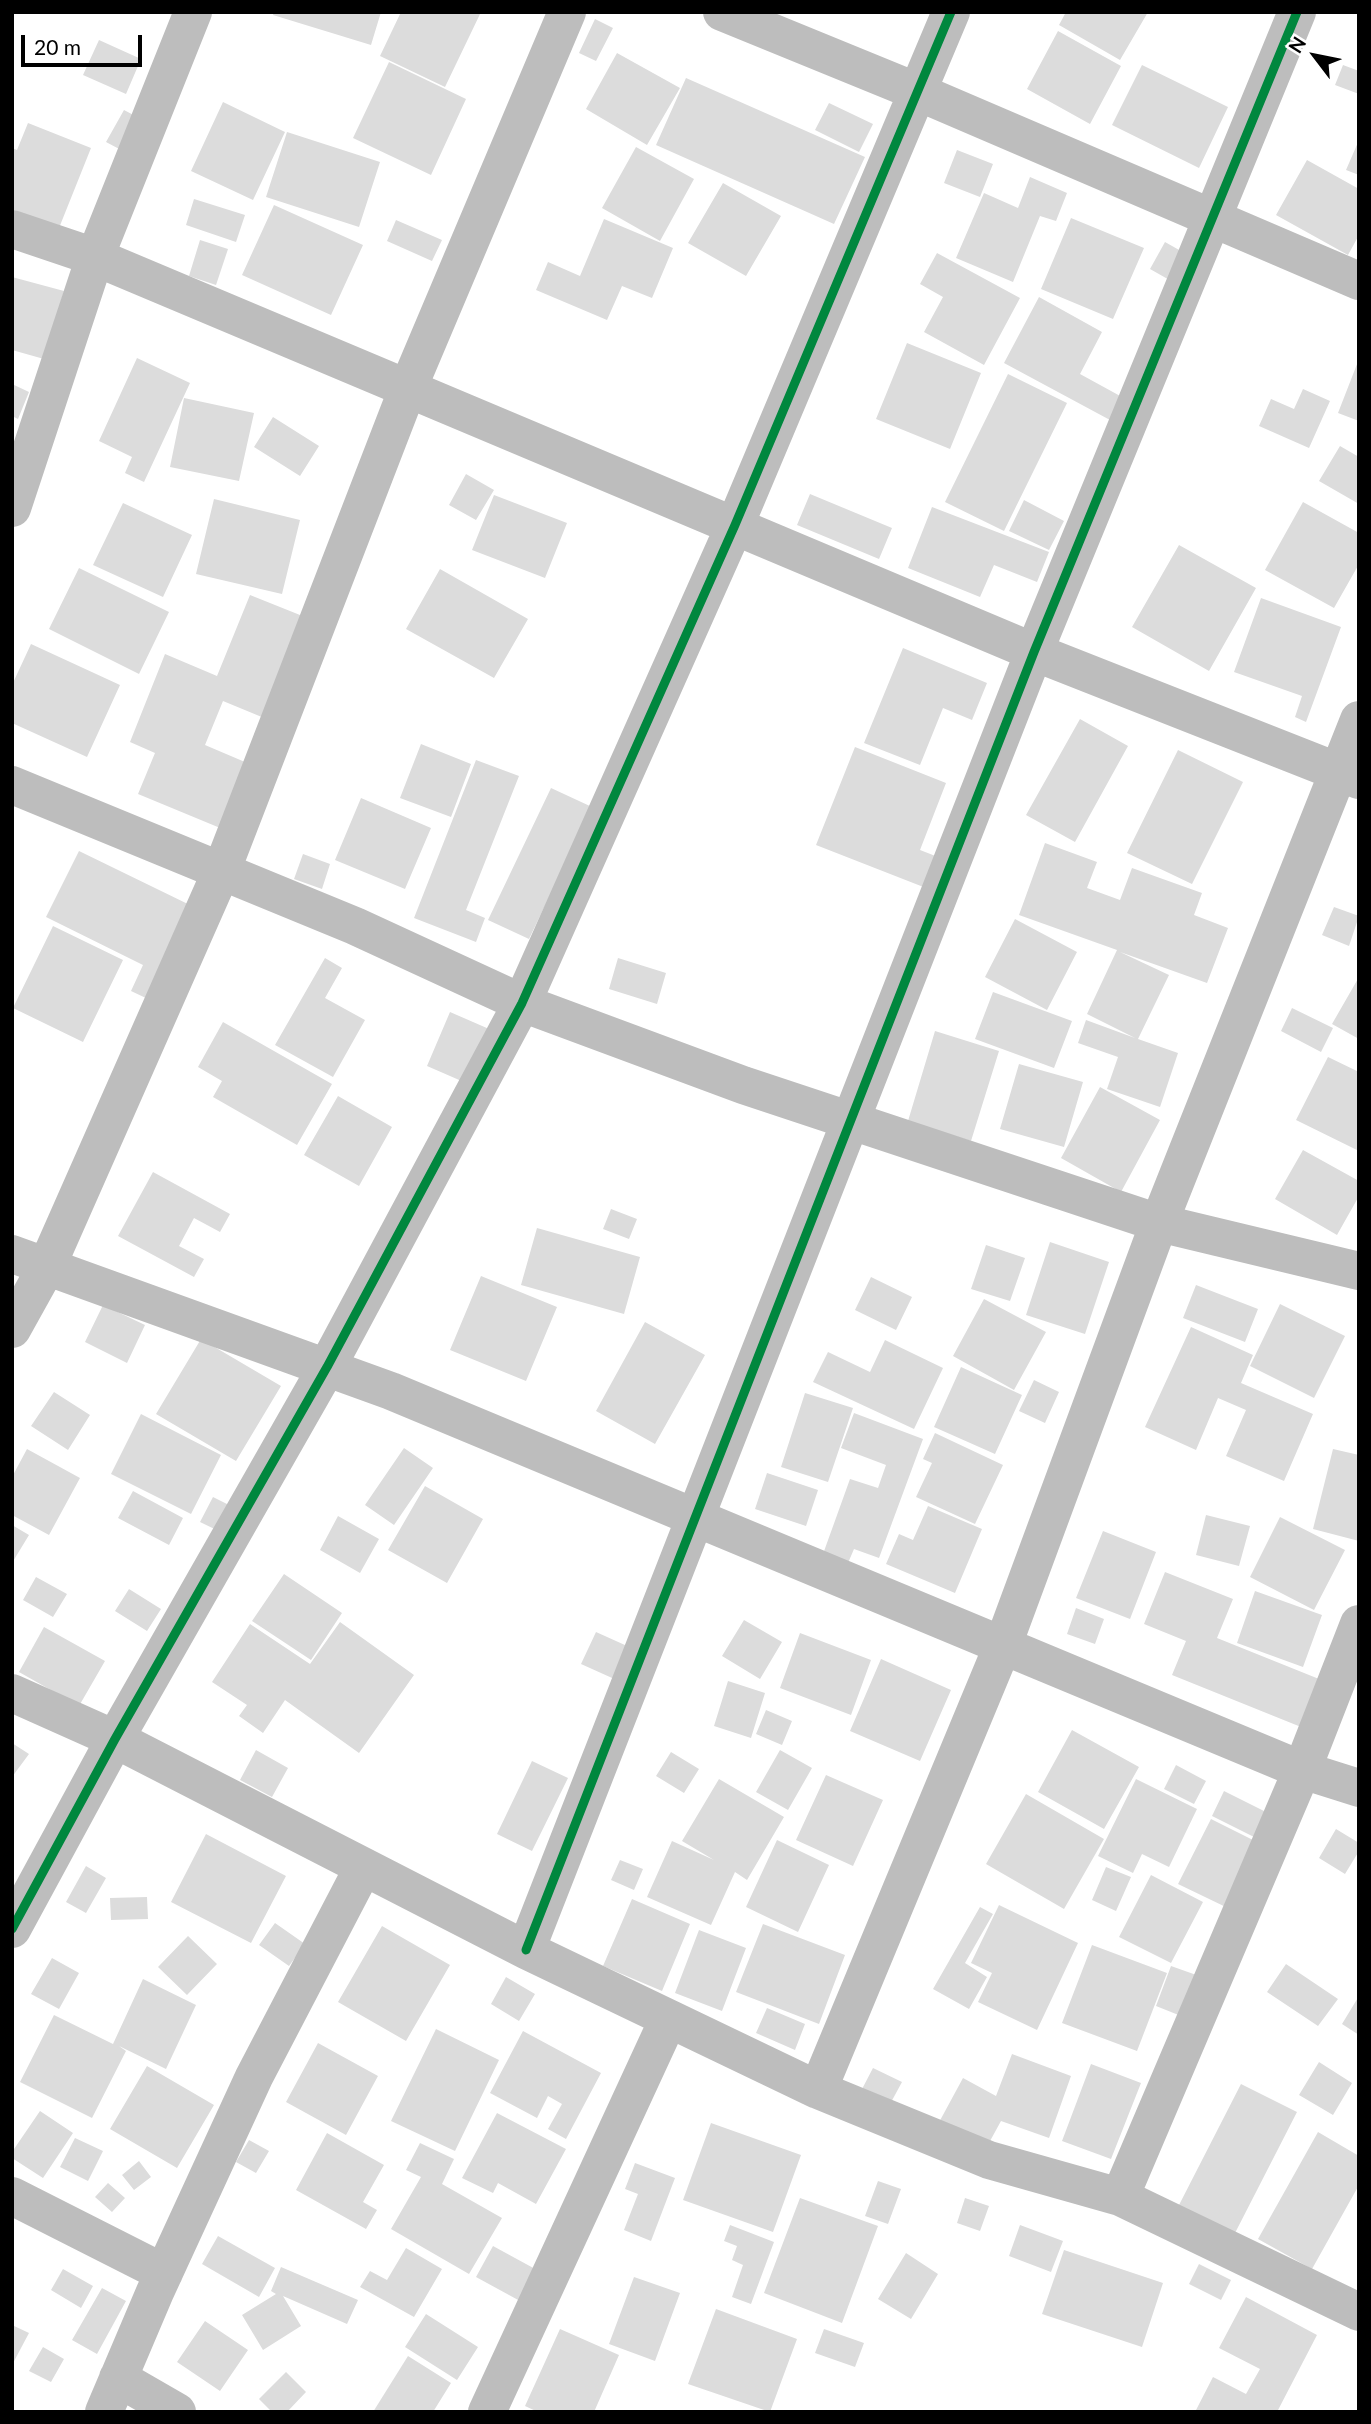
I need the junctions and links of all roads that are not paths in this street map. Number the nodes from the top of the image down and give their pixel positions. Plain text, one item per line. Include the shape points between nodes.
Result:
1 (193, 12) edge
2 (567, 12) edge
3 (722, 12) edge
4 (951, 12) edge
5 (1297, 12) edge
6 (918, 92) junction
7 (1210, 219) junction
8 (12, 229) edge
9 (95, 257) junction
10 (1359, 281) edge
11 (408, 388) junction
12 (12, 508) edge
13 (735, 525) junction
14 (1034, 652) junction
15 (1359, 720) edge
16 (1348, 776) edge
17 (12, 785) edge
18 (221, 872) junction
19 (522, 1003) junction
20 (851, 1122) junction
21 (1159, 1223) junction
22 (30, 1260) edge
23 (1359, 1271) edge
24 (12, 1329) edge
25 (327, 1367) junction
26 (696, 1518) junction
27 (1359, 1624) edge
28 (1003, 1646) junction
29 (12, 1693) edge
30 (115, 1739) junction
31 (1302, 1770) junction
32 (1359, 1788) edge
33 (363, 1868) junction
34 (12, 1929) edge
35 (526, 1950) junction
36 (668, 2020) junction
37 (818, 2090) junction
38 (12, 2196) edge
39 (1120, 2197) junction
40 (164, 2273) junction
41 (1355, 2302) edge
42 (111, 2395) edge
43 (177, 2412) edge
44 (487, 2412) edge

1 - 9 street
2 - 11 street
3 - 6 street
4 - 6 street
5 - 7 street
6 - 7 street
6 - 13 street
7 - 10 street
7 - 14 street
8 - 9 street
9 - 11 street
9 - 12 street
11 - 13 street
11 - 18 street
13 - 14 street
13 - 19 street
14 - 16 street
14 - 20 street
15 - 16 street
16 - 21 street
17 - 18 street
18 - 19 street via 355,926
18 - 22 street
19 - 20 street
19 - 25 street
20 - 21 street
20 - 26 street
21 - 23 street
21 - 28 street
22 - 24 street
22 - 25 street
25 - 26 street
25 - 30 street
26 - 28 street
26 - 35 street
27 - 31 street
28 - 31 street
28 - 37 street
29 - 30 street
30 - 33 street
30 - 34 street
31 - 32 street
31 - 39 street
33 - 35 street
33 - 40 street via 254,2077
35 - 36 street
36 - 37 street
36 - 44 street
37 - 39 street via 989,2160
38 - 40 street
39 - 41 street
40 - 42 street
42 - 43 street

